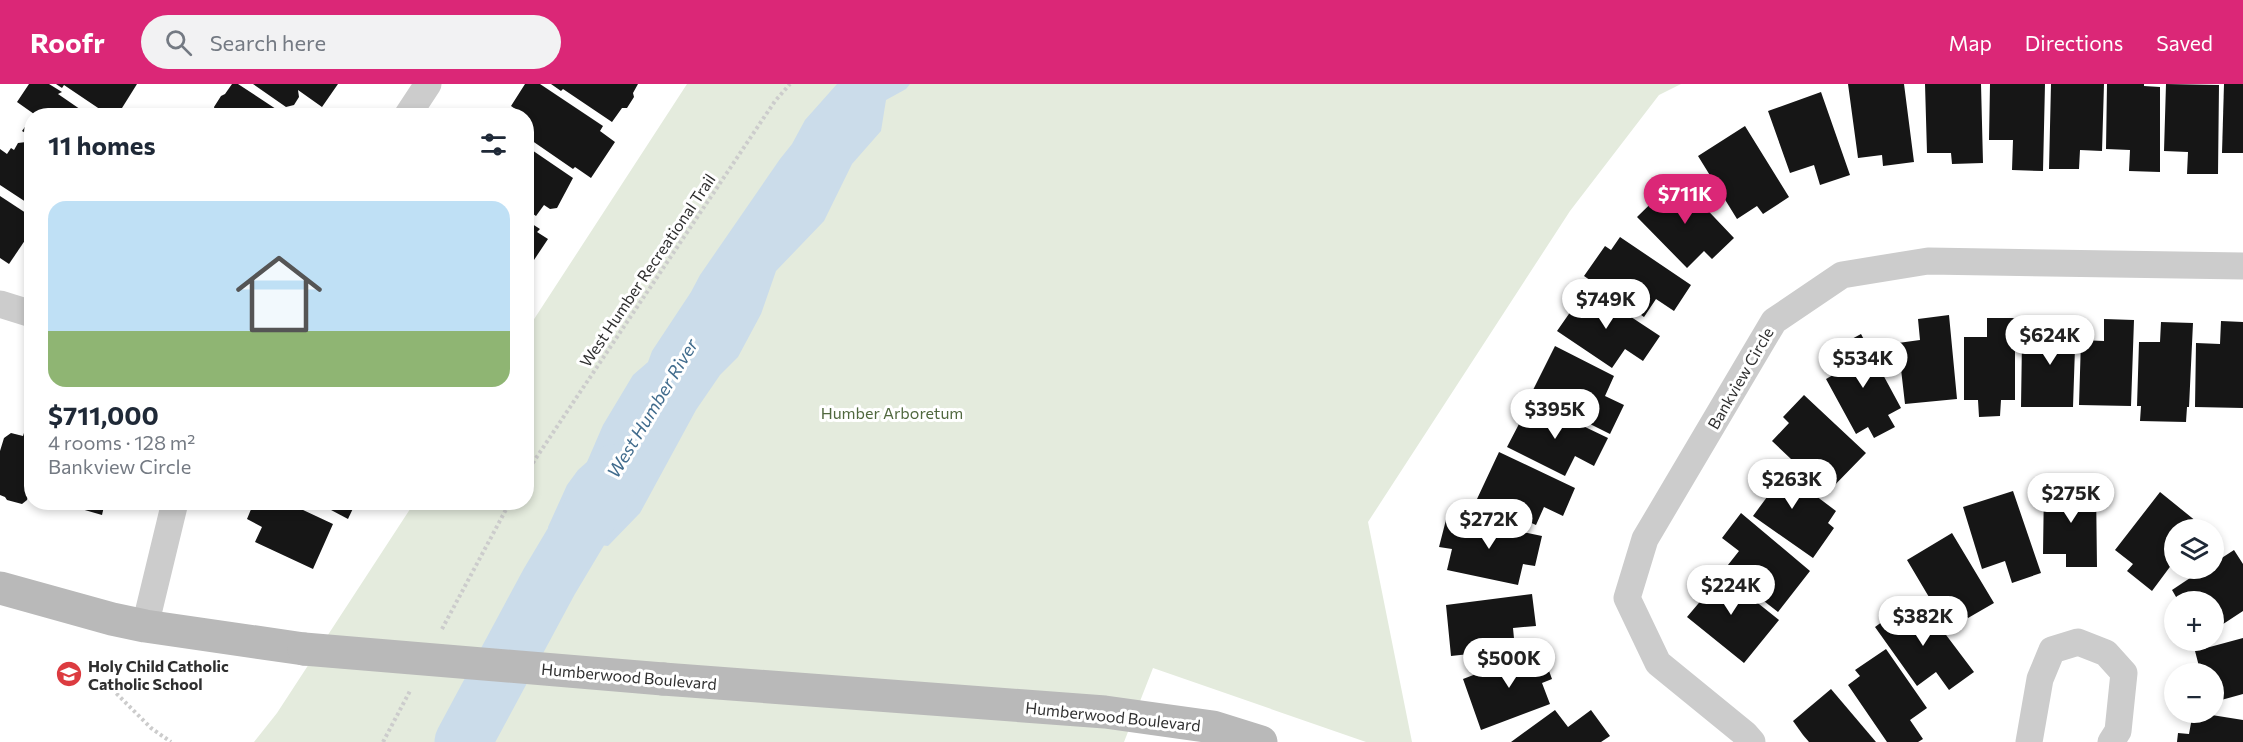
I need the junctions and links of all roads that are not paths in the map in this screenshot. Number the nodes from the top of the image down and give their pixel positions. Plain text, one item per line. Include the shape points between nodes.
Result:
1 (428, 84) edge
2 (412, 108) edge
3 (2243, 266) edge
4 (0, 304) edge
5 (24, 312) edge
6 (173, 510) edge
7 (0, 588) edge
8 (145, 626) junction
9 (1261, 742) edge
10 (1752, 742) edge
11 (2029, 742) edge
12 (2111, 742) edge

1 - 2 street
3 - 10 street, Bankview Circle via 1928,261 1842,275 1774,321 1645,539 1628,598 1658,663
4 - 5 street
6 - 8 street
7 - 8 street, Humberwood Boulevard
8 - 9 street, Humberwood Boulevard, bridge via 304,649 1105,712 1213,726
11 - 12 street via 2040,679 2052,650 2078,642 2106,652 2124,673 2118,731

